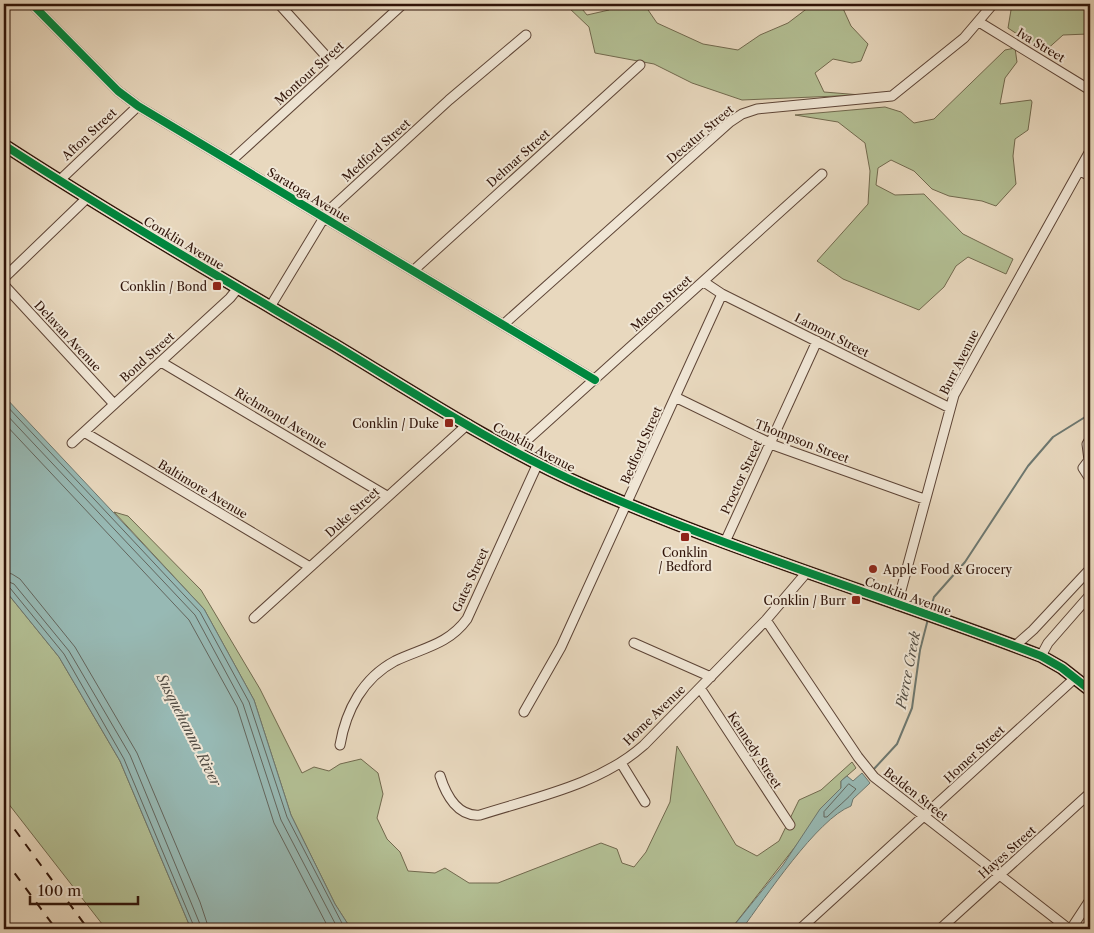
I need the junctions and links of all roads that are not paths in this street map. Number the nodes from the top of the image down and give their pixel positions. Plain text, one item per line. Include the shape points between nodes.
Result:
1 (32, 4) edge
2 (279, 4) edge
3 (403, 4) edge
4 (992, 4) edge
5 (978, 22) junction
6 (526, 35) dead end
7 (640, 65) dead end
8 (335, 66) junction
9 (1090, 90) edge
10 (138, 106) junction
11 (4, 145) edge
12 (1090, 151) edge
13 (231, 161) junction
14 (1080, 171) junction
15 (822, 174) dead end
16 (1090, 176) edge
17 (59, 180) junction
18 (87, 198) junction
19 (324, 217) junction
20 (414, 270) junction
21 (4, 278) edge
22 (704, 282) junction
23 (4, 286) edge
24 (238, 288) junction
25 (722, 294) junction
26 (270, 307) junction
27 (504, 324) junction
28 (817, 341) junction
29 (161, 362) junction
30 (595, 380) junction
31 (675, 396) junction
32 (114, 404) junction
33 (950, 408) junction
34 (468, 424) junction
35 (84, 432) junction
36 (1090, 439) edge
37 (72, 443) dead end
38 (770, 444) junction
39 (517, 452) junction
40 (1090, 460) edge
41 (538, 463) junction
42 (1090, 479) edge
43 (388, 496) junction
44 (924, 499) junction
45 (627, 504) junction
46 (725, 542) junction
47 (310, 567) junction
48 (1090, 569) edge
49 (807, 572) junction
50 (1090, 595) edge
51 (897, 605) junction
52 (254, 618) dead end
53 (766, 620) junction
54 (634, 643) dead end
55 (1015, 646) junction
56 (1041, 656) junction
57 (711, 677) junction
58 (1075, 678) junction
59 (700, 688) junction
60 (1090, 690) edge
61 (524, 712) dead end
62 (340, 745) dead end
63 (621, 763) junction
64 (440, 776) dead end
65 (1090, 793) edge
66 (644, 802) dead end
67 (924, 816) junction
68 (790, 825) dead end
69 (1000, 875) junction
70 (1090, 900) edge
71 (800, 929) edge
72 (940, 929) edge
73 (1070, 929) edge

1 - 10 street, Saratoga Avenue via 118,91
2 - 8 street
3 - 8 street, Montour Street
4 - 5 street, Decatur Street
5 - 9 street, Iva Street
5 - 27 street, Decatur Street via 964,38 892,96 757,109 742,114
6 - 19 street, Medford Street via 450,100
7 - 20 street, Delmar Street
8 - 13 street, Montour Street
10 - 13 street, Saratoga Avenue
10 - 17 street, Afton Street
11 - 17 main road, Conklin Avenue
12 - 14 street, Burr Avenue
13 - 19 street, Saratoga Avenue
14 - 16 street
14 - 33 street, Burr Avenue via 972,360
15 - 22 street, Macon Street
17 - 18 main road, Conklin Avenue
18 - 21 street
18 - 24 main road, Conklin Avenue
19 - 20 street, Saratoga Avenue
19 - 26 street, Medford Street
20 - 27 street, Saratoga Avenue
22 - 25 street, Lamont Street
22 - 30 street, Macon Street
23 - 32 street, Delavan Avenue
24 - 26 main road, Conklin Avenue
24 - 29 street, Bond Street
25 - 28 street, Lamont Street
25 - 31 street, Bedford Street
26 - 34 main road, Conklin Avenue
27 - 30 street, Saratoga Avenue
28 - 33 street, Lamont Street
28 - 38 street, Proctor Street
29 - 32 street, Bond Street
29 - 43 street, Richmond Avenue
30 - 39 street, Macon Street
31 - 38 street, Thompson Street
31 - 45 street, Bedford Street
32 - 35 street, Bond Street
33 - 44 street, Burr Avenue
34 - 39 main road, Conklin Avenue
34 - 43 street, Duke Street
35 - 37 street, Bond Street
35 - 47 street, Baltimore Avenue
36 - 40 street via 1087,444
38 - 44 street, Thompson Street
38 - 46 street, Proctor Street
39 - 41 main road, Conklin Avenue
40 - 42 street via 1083,468
41 - 45 main road, Conklin Avenue
41 - 62 street, Gates Street via 461,628 440,644 396,661 367,684 347,716
43 - 47 street, Duke Street
44 - 51 street, Burr Avenue
45 - 46 main road, Conklin Avenue
45 - 61 street, Bedford Street via 559,652
46 - 49 main road, Conklin Avenue
47 - 52 street, Duke Street
48 - 55 street
49 - 51 main road, Conklin Avenue
49 - 53 street, Home Avenue
50 - 56 street via 1048,642
51 - 55 main road, Conklin Avenue
53 - 57 street, Home Avenue
53 - 67 street, Belden Street via 862,763 874,777
54 - 57 street
55 - 56 main road, Conklin Avenue
56 - 58 main road, Conklin Avenue
57 - 59 street, Home Avenue
58 - 60 main road, Conklin Avenue
58 - 67 street, Homer Street
59 - 63 street, Home Avenue via 644,745
59 - 68 street, Kennedy Street
63 - 64 street, Home Avenue via 569,787 470,816 447,794
63 - 66 street
65 - 69 street, Hayes Street
67 - 69 street, Belden Street
67 - 71 street, Homer Street
69 - 72 street, Hayes Street
69 - 73 street, Belden Street
70 - 73 street

